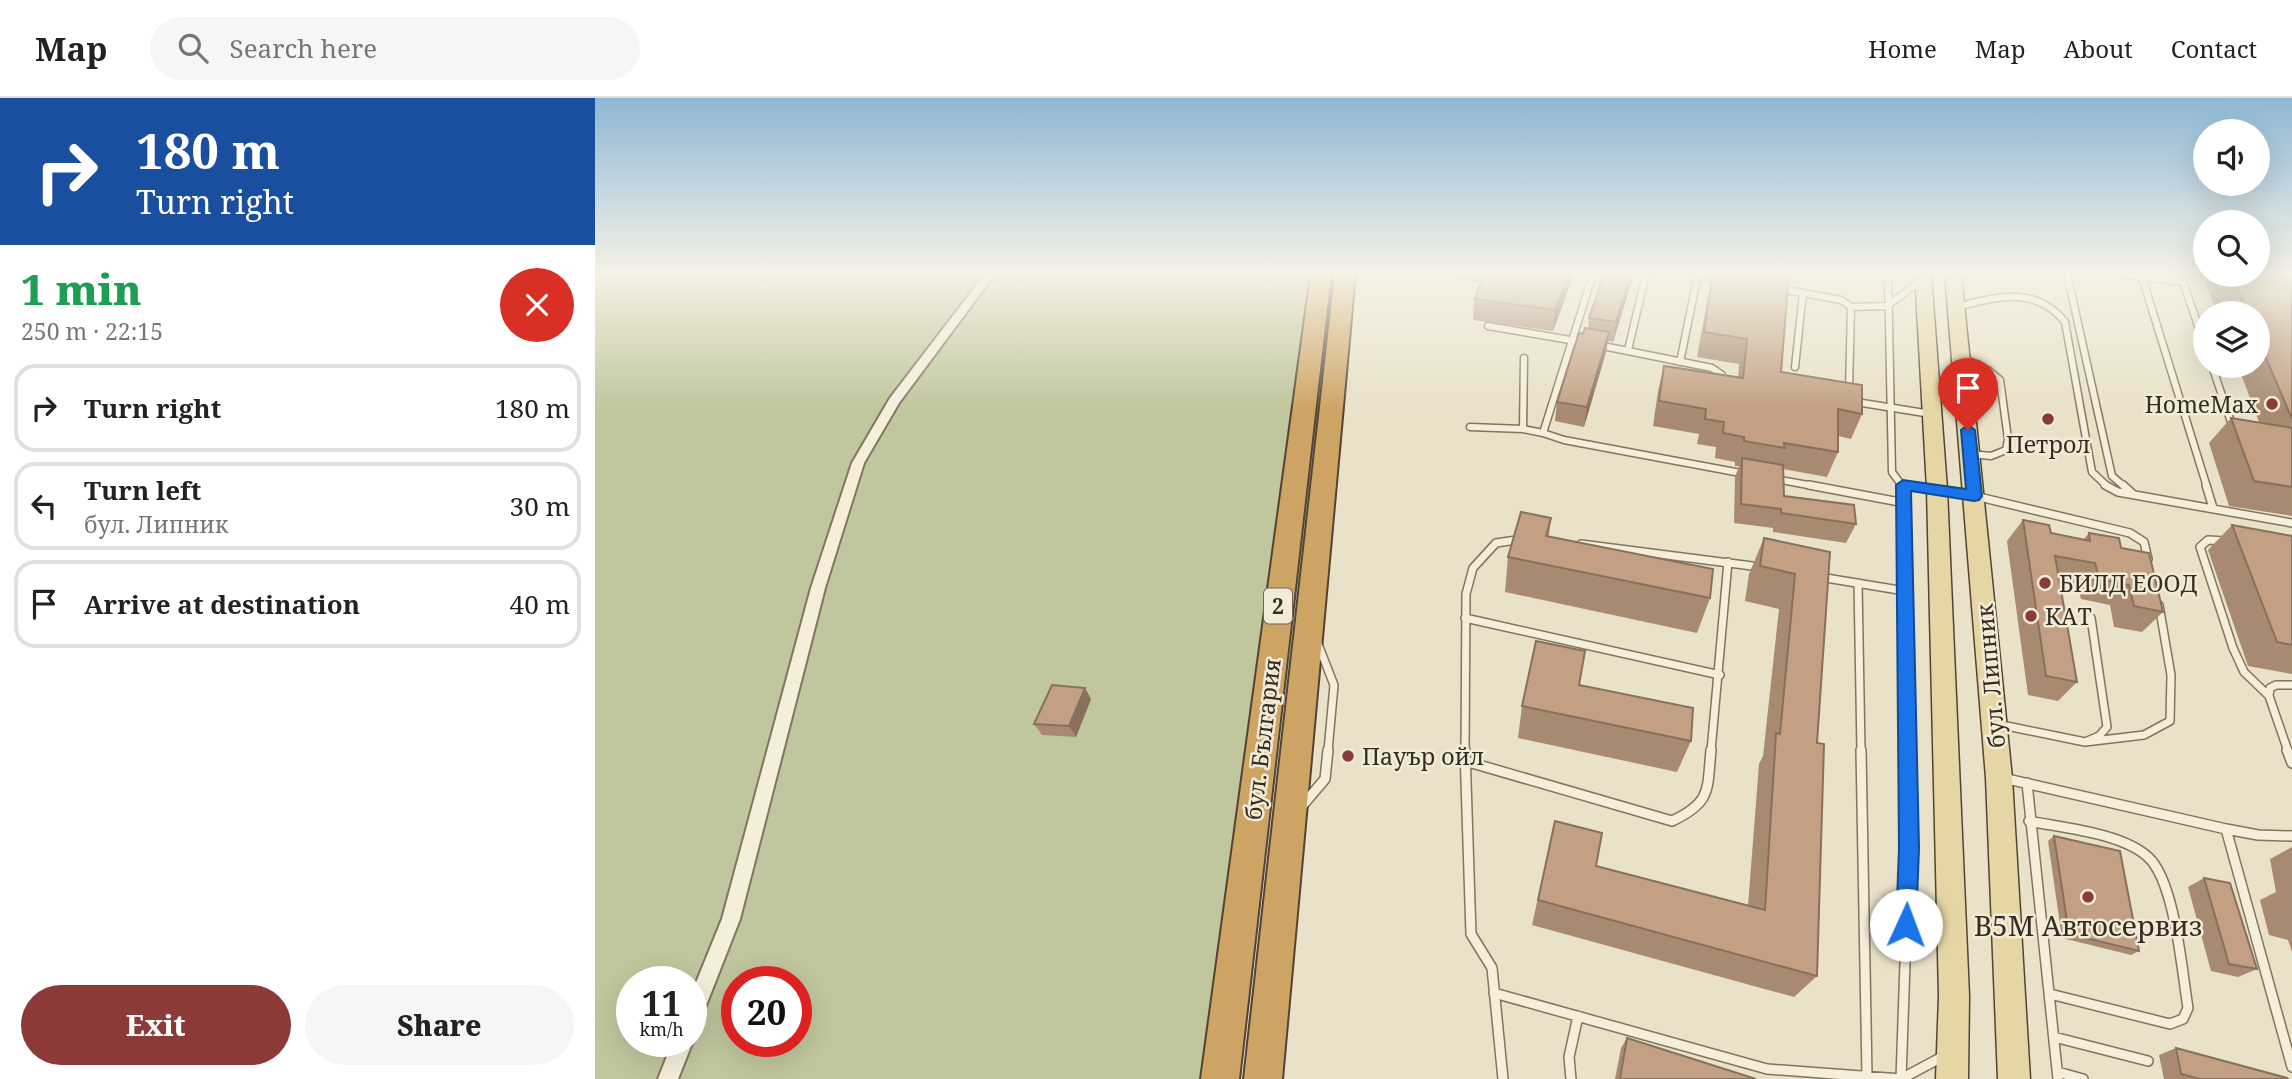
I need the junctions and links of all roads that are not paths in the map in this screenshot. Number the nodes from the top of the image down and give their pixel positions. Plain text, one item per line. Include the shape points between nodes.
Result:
1 (955, 320) edge
2 (1315, 320) edge
3 (1341, 320) edge
4 (1579, 320) edge
5 (1635, 320) edge
6 (1688, 320) edge
7 (1800, 320) edge
8 (1851, 320) edge
9 (1888, 320) edge
10 (1926, 320) edge
11 (1957, 320) edge
12 (2062, 320) edge
13 (2077, 320) edge
14 (2155, 320) edge
15 (1488, 326) dead end
16 (1573, 340) junction
17 (1627, 350) junction
18 (1960, 357) junction
19 (1524, 358) dead end
20 (1680, 362) junction
21 (1795, 367) dead end
22 (1722, 375) edge
23 (2216, 378) edge
24 (1891, 407) junction
25 (1932, 414) junction
26 (1469, 427) dead end
27 (1523, 429) junction
28 (2235, 432) edge
29 (1543, 433) junction
30 (1970, 454) junction
31 (1755, 475) edge
32 (1769, 478) edge
33 (1903, 485) junction
34 (1937, 489) junction
35 (2134, 494) junction
36 (1974, 496) junction
37 (1905, 503) junction
38 (2213, 508) junction
39 (2292, 523) edge
40 (1527, 540) edge
41 (2232, 542) edge
42 (1567, 543) edge
43 (1728, 562) junction
44 (2150, 565) edge
45 (1767, 568) edge
46 (1806, 575) edge
47 (1858, 583) junction
48 (1905, 591) junction
49 (2158, 600) edge
50 (1465, 618) junction
51 (2091, 618) dead end
52 (1720, 676) junction
53 (2292, 685) edge
54 (2269, 696) junction
55 (1994, 723) junction
56 (2085, 741) junction
57 (1465, 761) junction
58 (2292, 762) edge
59 (1999, 778) junction
60 (2027, 783) junction
61 (2029, 821) junction
62 (2226, 829) junction
63 (2292, 836) edge
64 (707, 979) edge
65 (1494, 992) junction
66 (2050, 993) junction
67 (1578, 1016) junction
68 (2054, 1037) junction
69 (677, 1057) edge
70 (2148, 1061) dead end
71 (1952, 1065) edge
72 (2292, 1067) edge
73 (2058, 1075) edge
74 (1867, 1076) junction
75 (668, 1079) edge
76 (1220, 1079) edge
77 (1263, 1079) edge
78 (1503, 1079) edge
79 (1571, 1079) edge
80 (1901, 1079) edge
81 (2014, 1079) edge
82 (2083, 1079) edge

1 - 64 street via 894,401 858,463 818,588 731,919
2 - 76 highway, бул. България / 2
3 - 77 highway, бул. България / 2
4 - 16 lane
5 - 17 lane
6 - 20 lane
7 - 21 lane
8 - 24 lane via 1848,401
9 - 24 lane
10 - 25 main road, бул. Липник
11 - 18 main road, бул. Липник
12 - 35 lane via 2092,472 2102,484
13 - 35 lane via 2112,476
14 - 38 lane
15 - 16 lane
16 - 17 lane
16 - 29 lane
17 - 20 lane
18 - 30 main road, бул. Липник
18 - 30 lane via 2000,380 2008,439 2001,453
19 - 27 lane
20 - 22 lane
23 - 28 lane
24 - 25 lane
24 - 33 lane via 1892,472
25 - 34 main road, бул. Липник
26 - 27 lane
27 - 29 lane
29 - 31 lane
30 - 36 main road, бул. Липник
32 - 37 lane
33 - 34 lane
33 - 37 lane
34 - 36 main road
34 - 71 main road, бул. Липник
35 - 38 lane
36 - 44 lane via 2130,533 2144,542
36 - 55 main road, бул. Липник
37 - 48 lane
38 - 39 lane
40 - 50 lane via 1496,543 1473,568
41 - 54 lane via 2213,539 2200,547 2244,672
42 - 43 lane
43 - 45 lane
43 - 52 lane
46 - 47 lane
47 - 48 lane
47 - 74 lane
48 - 80 lane via 1909,848
49 - 56 lane via 2169,662 2170,721 2144,735
50 - 52 lane
50 - 57 lane
51 - 56 lane via 2107,727
52 - 57 lane via 1706,796 1693,811 1672,821
53 - 54 lane via 2276,685
54 - 58 lane
55 - 56 lane
55 - 59 main road, бул. Липник
57 - 65 lane via 1471,934 1492,968
59 - 60 lane
59 - 81 main road, бул. Липник
60 - 61 lane
60 - 62 lane
61 - 66 lane
61 - 66 lane via 2122,844 2151,859 2168,893 2188,1008 2183,1018 2170,1024
62 - 63 lane
62 - 72 lane
65 - 67 lane
65 - 78 lane
66 - 68 lane
67 - 74 lane via 1767,1069
67 - 79 lane via 1569,1057
68 - 70 lane
68 - 73 lane
69 - 75 street
71 - 80 lane
73 - 82 lane
74 - 80 lane

